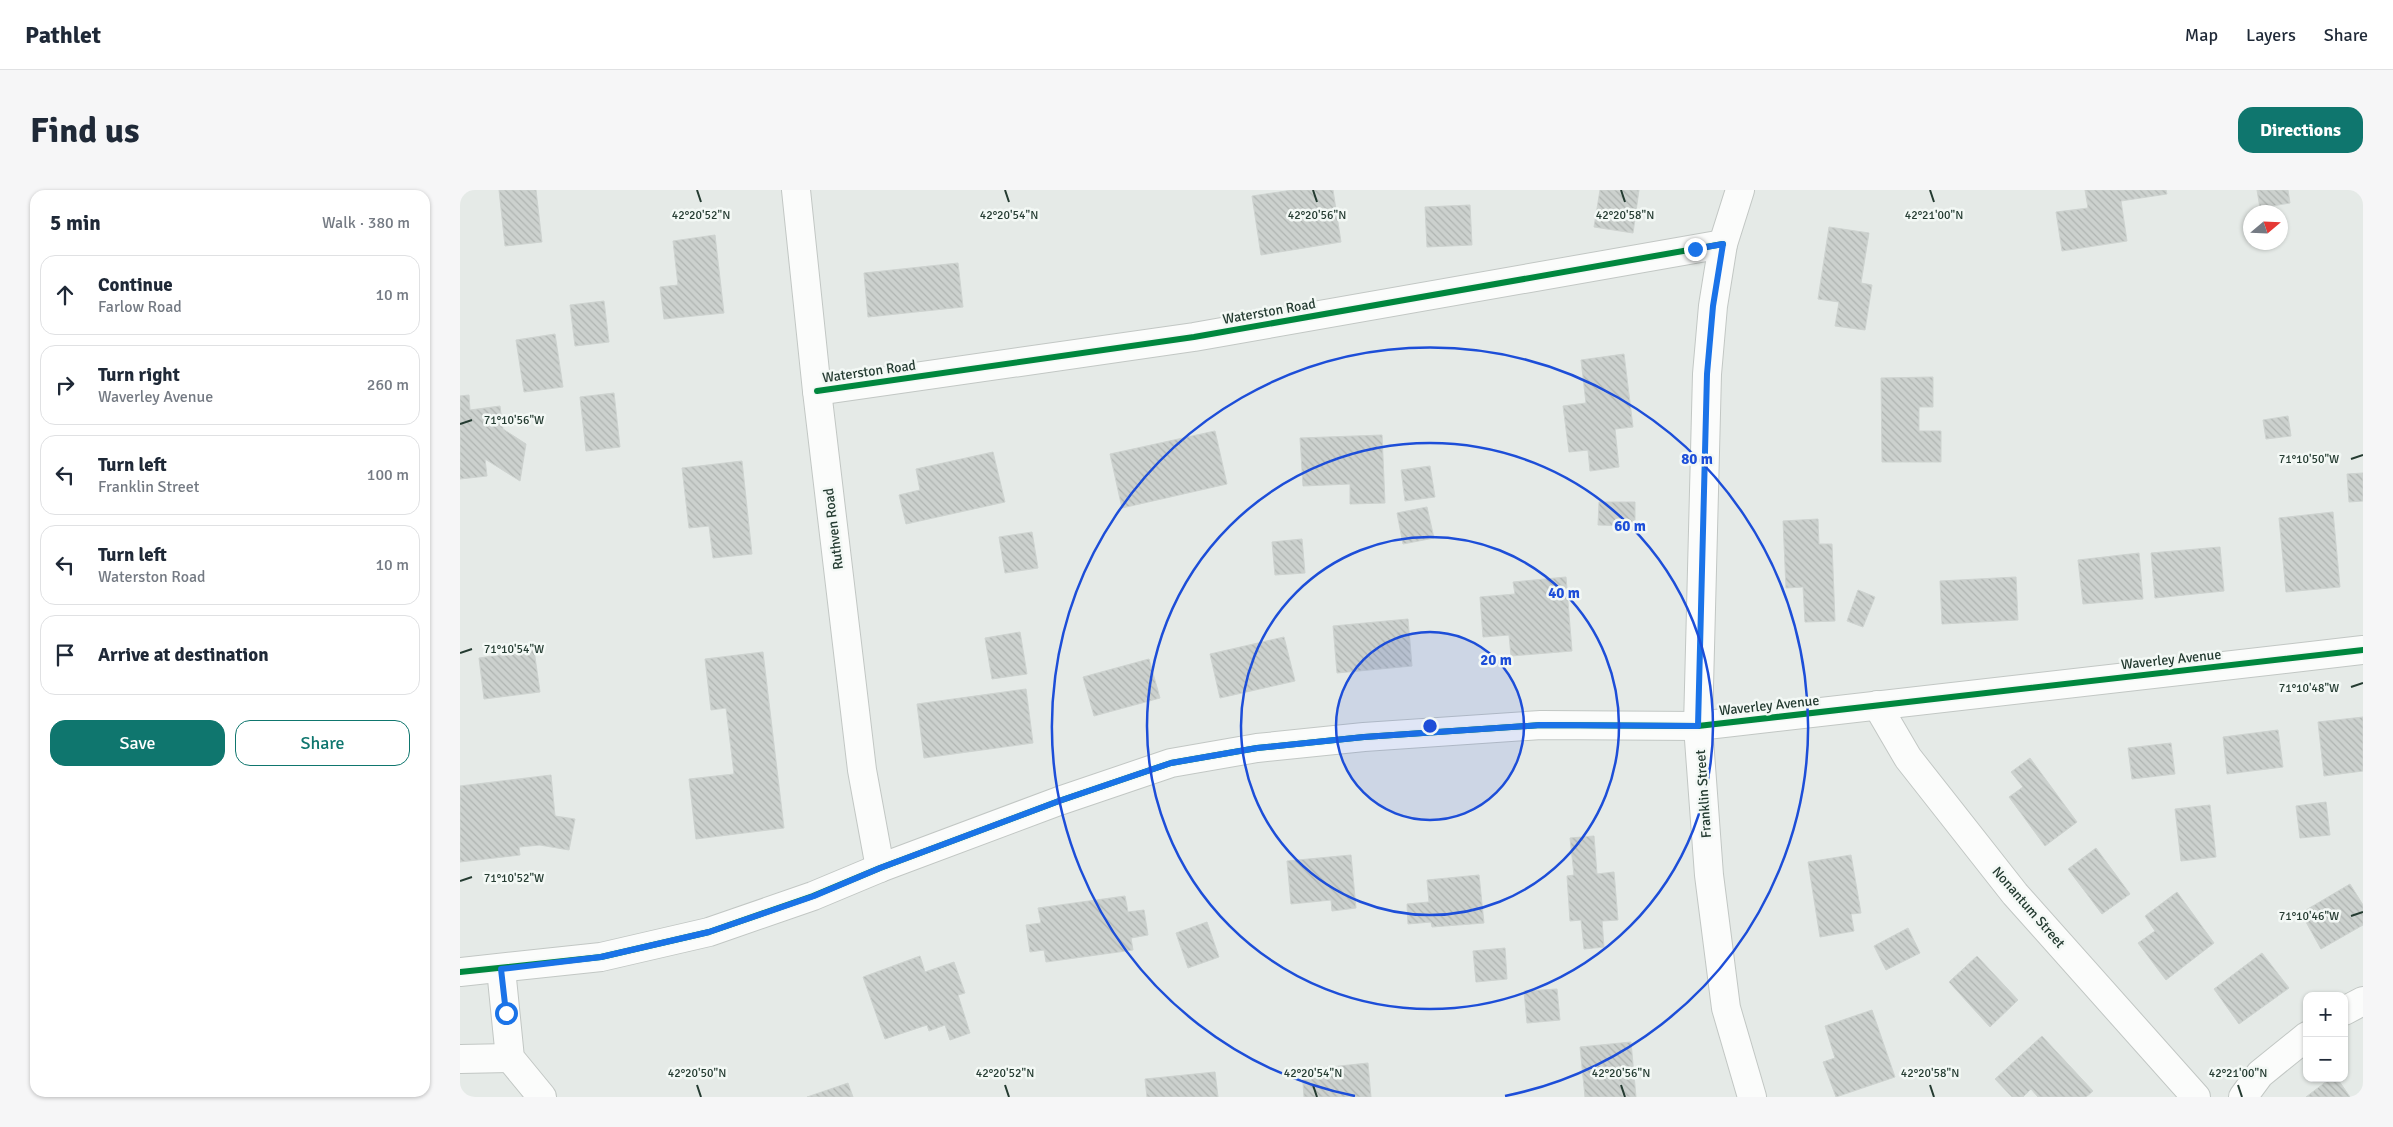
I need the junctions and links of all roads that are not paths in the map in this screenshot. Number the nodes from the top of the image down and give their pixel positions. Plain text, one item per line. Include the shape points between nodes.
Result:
1 (796, 190) edge
2 (1740, 190) edge
3 (1723, 244) junction
4 (817, 391) junction
5 (2363, 650) edge
6 (1877, 705) junction
7 (1698, 726) junction
8 (880, 868) junction
9 (501, 969) junction
10 (460, 972) edge
11 (2363, 1001) edge
12 (2348, 1009) edge
13 (2306, 1037) edge
14 (460, 1058) edge
15 (510, 1058) junction
16 (542, 1097) edge
17 (1752, 1097) edge
18 (2196, 1097) edge
19 (2243, 1097) edge

1 - 4 street, Ruthven Road
2 - 3 street, Franklin Street
3 - 4 street, Waterston Road via 1194,336
3 - 7 street, Franklin Street via 1707,374
4 - 8 street, Ruthven Road via 862,770
5 - 6 street, Waverley Avenue
6 - 7 street, Waverley Avenue
6 - 18 street, Nonantum Street via 1908,758 2015,894
7 - 8 street, Waverley Avenue via 1541,725 1257,748 1171,763
7 - 17 street, Franklin Street via 1709,875 1726,1008
8 - 9 street, Waverley Avenue via 814,896 709,932 601,957
9 - 10 street, Waverley Avenue
9 - 15 street
11 - 12 street
13 - 19 street via 2260,1074
14 - 15 street
15 - 16 street

